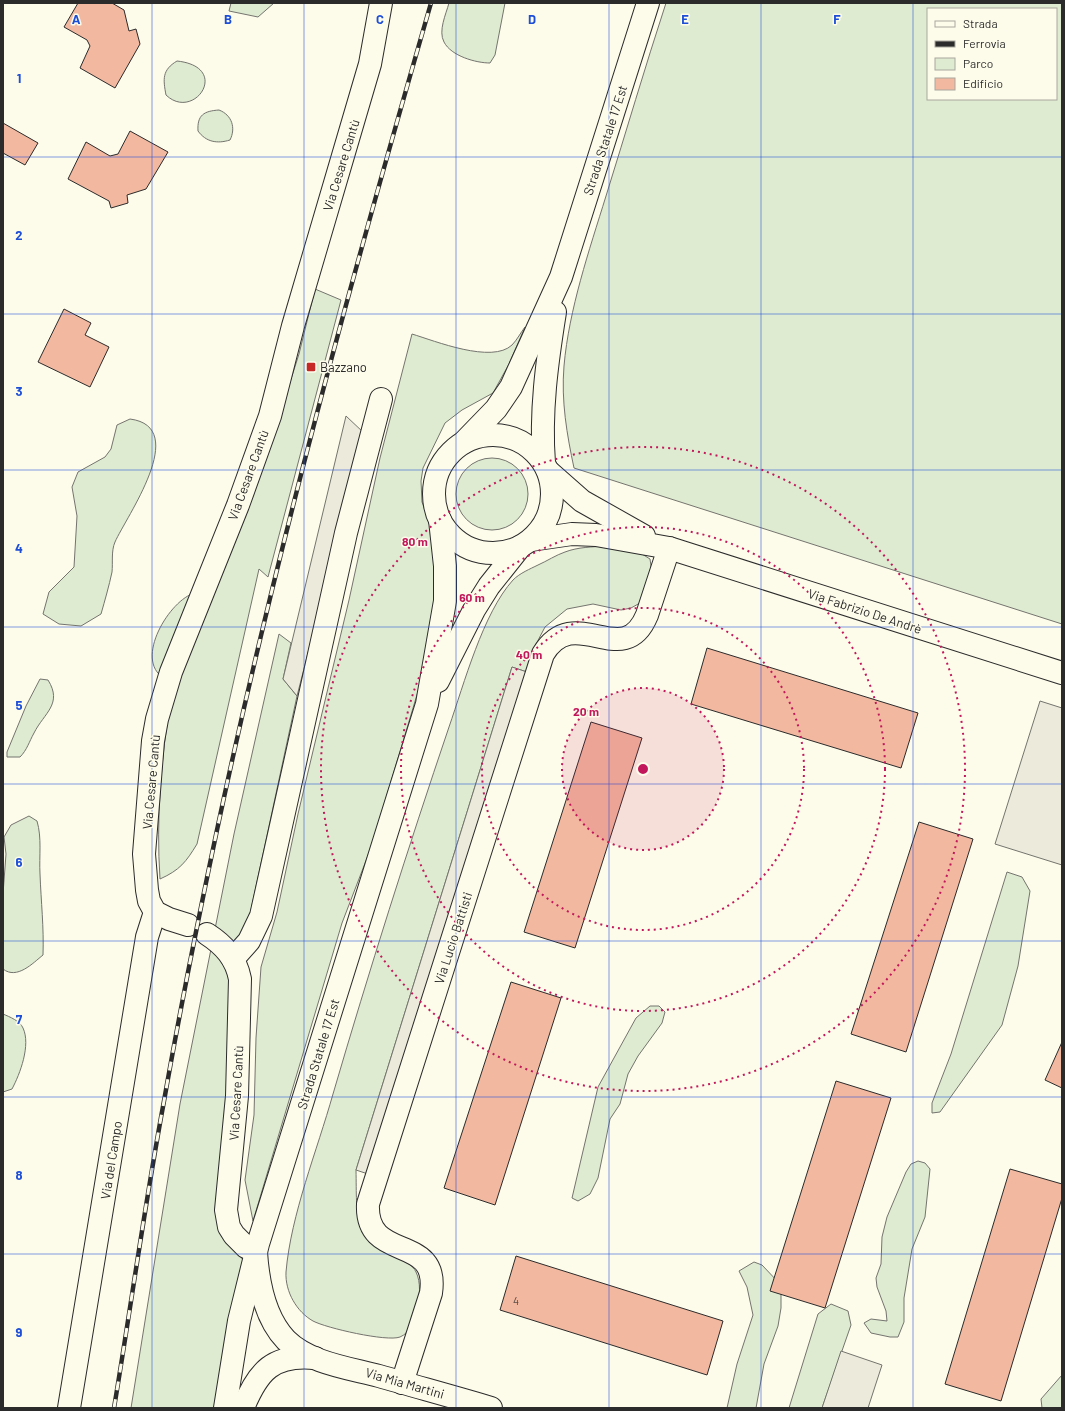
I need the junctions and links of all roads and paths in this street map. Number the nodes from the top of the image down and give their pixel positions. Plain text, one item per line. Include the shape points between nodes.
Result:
1 (382, 3) edge
2 (648, 3) edge
3 (561, 277) junction
4 (382, 399) dead end
5 (464, 442) junction
6 (546, 467) junction
7 (440, 520) junction
8 (526, 543) junction
9 (669, 548) junction
10 (1062, 673) edge
11 (427, 704) junction
12 (155, 912) junction
13 (233, 959) junction
14 (256, 1252) junction
15 (318, 1359) junction
16 (402, 1383) junction
17 (69, 1408) edge
18 (225, 1408) edge
19 (243, 1408) edge
20 (491, 1408) edge

1 - 12 street, Via Cesare Cantù via 370,64 293,326 270,416 171,672 157,719 144,854 149,901
2 - 3 street, Strada Statale 17 Est
3 - 5 street, Strada Statale 17 Est via 511,387 496,408
3 - 6 street, Strada Statale 17 Est via 544,393 542,423
4 - 13 street via 351,512 261,916 249,941
5 - 6 street via 494,434 514,438 532,448
5 - 7 street via 450,453 437,476 434,494
6 - 8 street via 552,490 551,508 547,520
6 - 9 street, Via Fabrizio De Andrè via 582,502
7 - 8 street via 451,535 474,550 502,553
7 - 11 street, Strada Statale 17 Est via 446,566 444,601
8 - 9 street, Via Fabrizio De Andrè via 572,534 596,535
8 - 11 street, Strada Statale 17 Est via 489,586 474,610
9 - 10 street, Via Fabrizio De Andrè
9 - 16 street, Via Lucio Battisti via 645,622 636,632 624,639 611,640 582,633 568,633 556,638 543,654 368,1204 370,1223 376,1234 387,1243 419,1256 428,1266 432,1280 431,1293
11 - 14 street, Strada Statale 17 Est
12 - 13 street, Via Cesare Cantù via 169,920 197,929 216,940
12 - 17 street, Via del Campo via 147,937
13 - 14 street, Via Cesare Cantù via 240,979 240,1007 237,1096 226,1210 234,1235 246,1247
14 - 15 street, Via Mia Martini via 260,1286 276,1325 292,1344
14 - 18 street, Strada Statale 17 Est via 239,1321
15 - 16 street, Via Mia Martini
15 - 19 street, Via Mia Martini via 291,1357 271,1365 257,1382
16 - 20 street, Via Mia Martini

